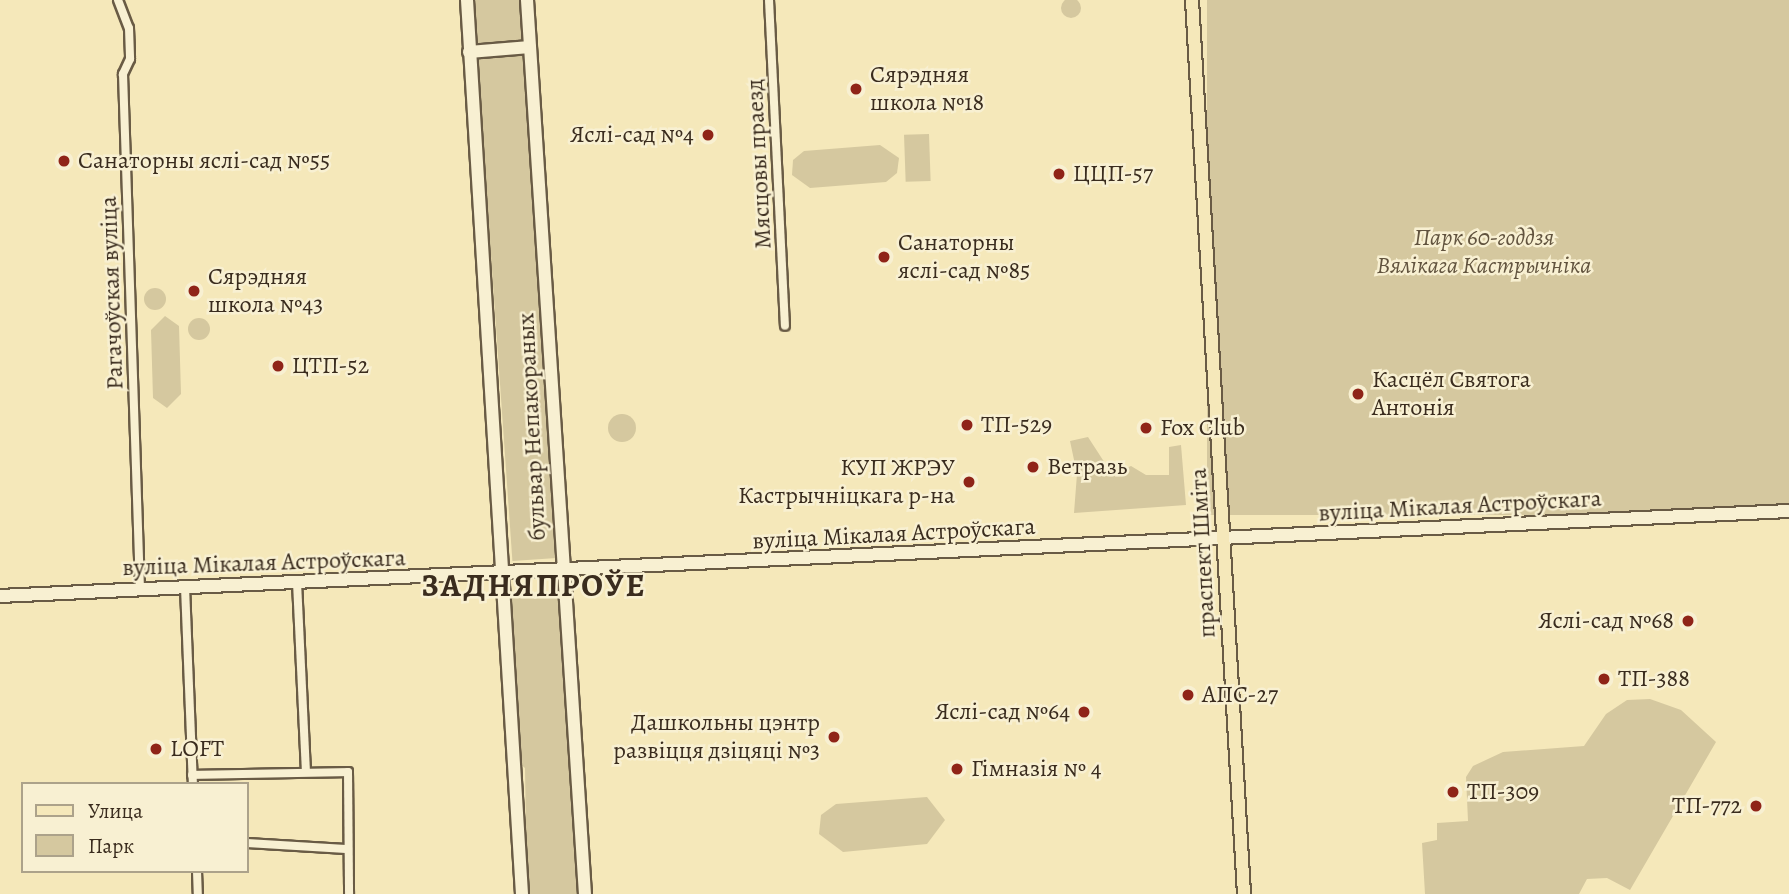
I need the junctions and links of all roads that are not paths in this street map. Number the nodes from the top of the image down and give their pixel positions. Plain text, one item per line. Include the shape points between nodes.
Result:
1 (118, 0) edge
2 (467, 0) edge
3 (527, 0) edge
4 (769, 0) edge
5 (1192, 0) edge
6 (530, 47) junction
7 (469, 52) junction
8 (785, 326) dead end
9 (1789, 511) edge
10 (1223, 539) junction
11 (562, 570) junction
12 (502, 573) junction
13 (297, 582) junction
14 (185, 587) junction
15 (139, 589) junction
16 (0, 596) edge
17 (306, 772) junction
18 (193, 779) edge
19 (248, 844) edge
20 (346, 849) junction
21 (197, 873) edge
22 (198, 894) edge
23 (349, 894) edge
24 (522, 894) edge
25 (585, 894) edge
26 (1244, 894) edge

1 - 15 street, Рагачоўская вуліца via 129,28 130,59 123,74
2 - 7 main road, бульвар Непакораных
3 - 6 main road, бульвар Непакораных
4 - 8 street, Мясцовы праезд
5 - 10 main road, праспект Шміта
6 - 7 main road
6 - 11 main road, бульвар Непакораных
7 - 12 main road, бульвар Непакораных
9 - 10 main road, вуліца Мікалая Астроўскага
10 - 11 main road, вуліца Мікалая Астроўскага
10 - 26 main road, праспект Шміта
11 - 12 main road, вуліца Мікалая Астроўскага
11 - 25 main road, бульвар Непакораных
12 - 13 main road, вуліца Мікалая Астроўскага
12 - 24 main road, бульвар Непакораных
13 - 14 main road, вуліца Мікалая Астроўскага
13 - 17 street
14 - 15 main road, вуліца Мікалая Астроўскага
14 - 18 street
15 - 16 main road, вуліца Мікалая Астроўскага
17 - 18 street
17 - 20 street via 348,772
19 - 20 street
20 - 23 street
21 - 22 street

